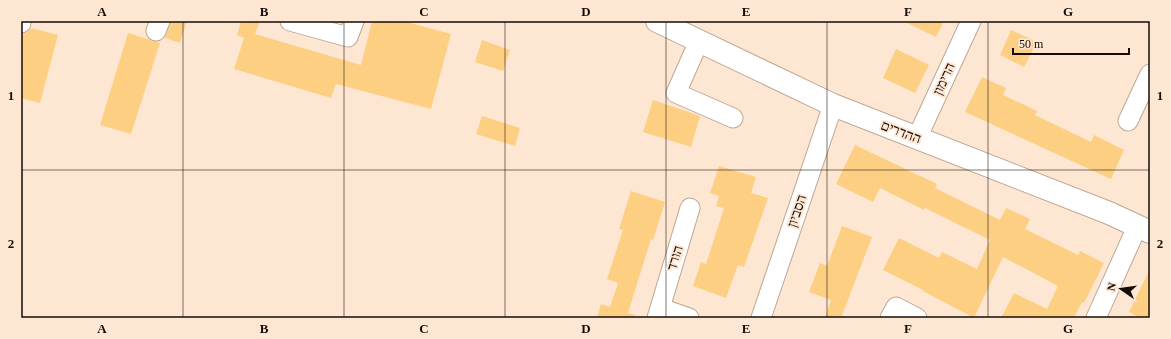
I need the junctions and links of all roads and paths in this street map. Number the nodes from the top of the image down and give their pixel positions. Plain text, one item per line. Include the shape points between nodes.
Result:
1 (290, 21) edge
2 (354, 21) edge
3 (657, 21) edge
4 (971, 21) edge
5 (699, 41) junction
6 (1150, 74) edge
7 (833, 105) junction
8 (733, 118) dead end
9 (1128, 121) dead end
10 (917, 138) junction
11 (690, 208) dead end
12 (1144, 230) edge
13 (658, 313) edge
14 (689, 318) edge
15 (761, 318) edge
16 (890, 318) edge
17 (917, 318) edge
18 (1096, 318) edge

1 - 2 street via 348,37
3 - 5 main road, ההדרים
4 - 10 street, הרימון
5 - 7 main road, ההדרים
5 - 8 street via 676,93
6 - 9 street
7 - 10 main road, ההדרים
7 - 15 street, הסביון
10 - 12 main road, ההדרים via 1109,213
11 - 13 street, הורד
12 - 18 street
13 - 14 street, הורד
16 - 17 street via 896,307

